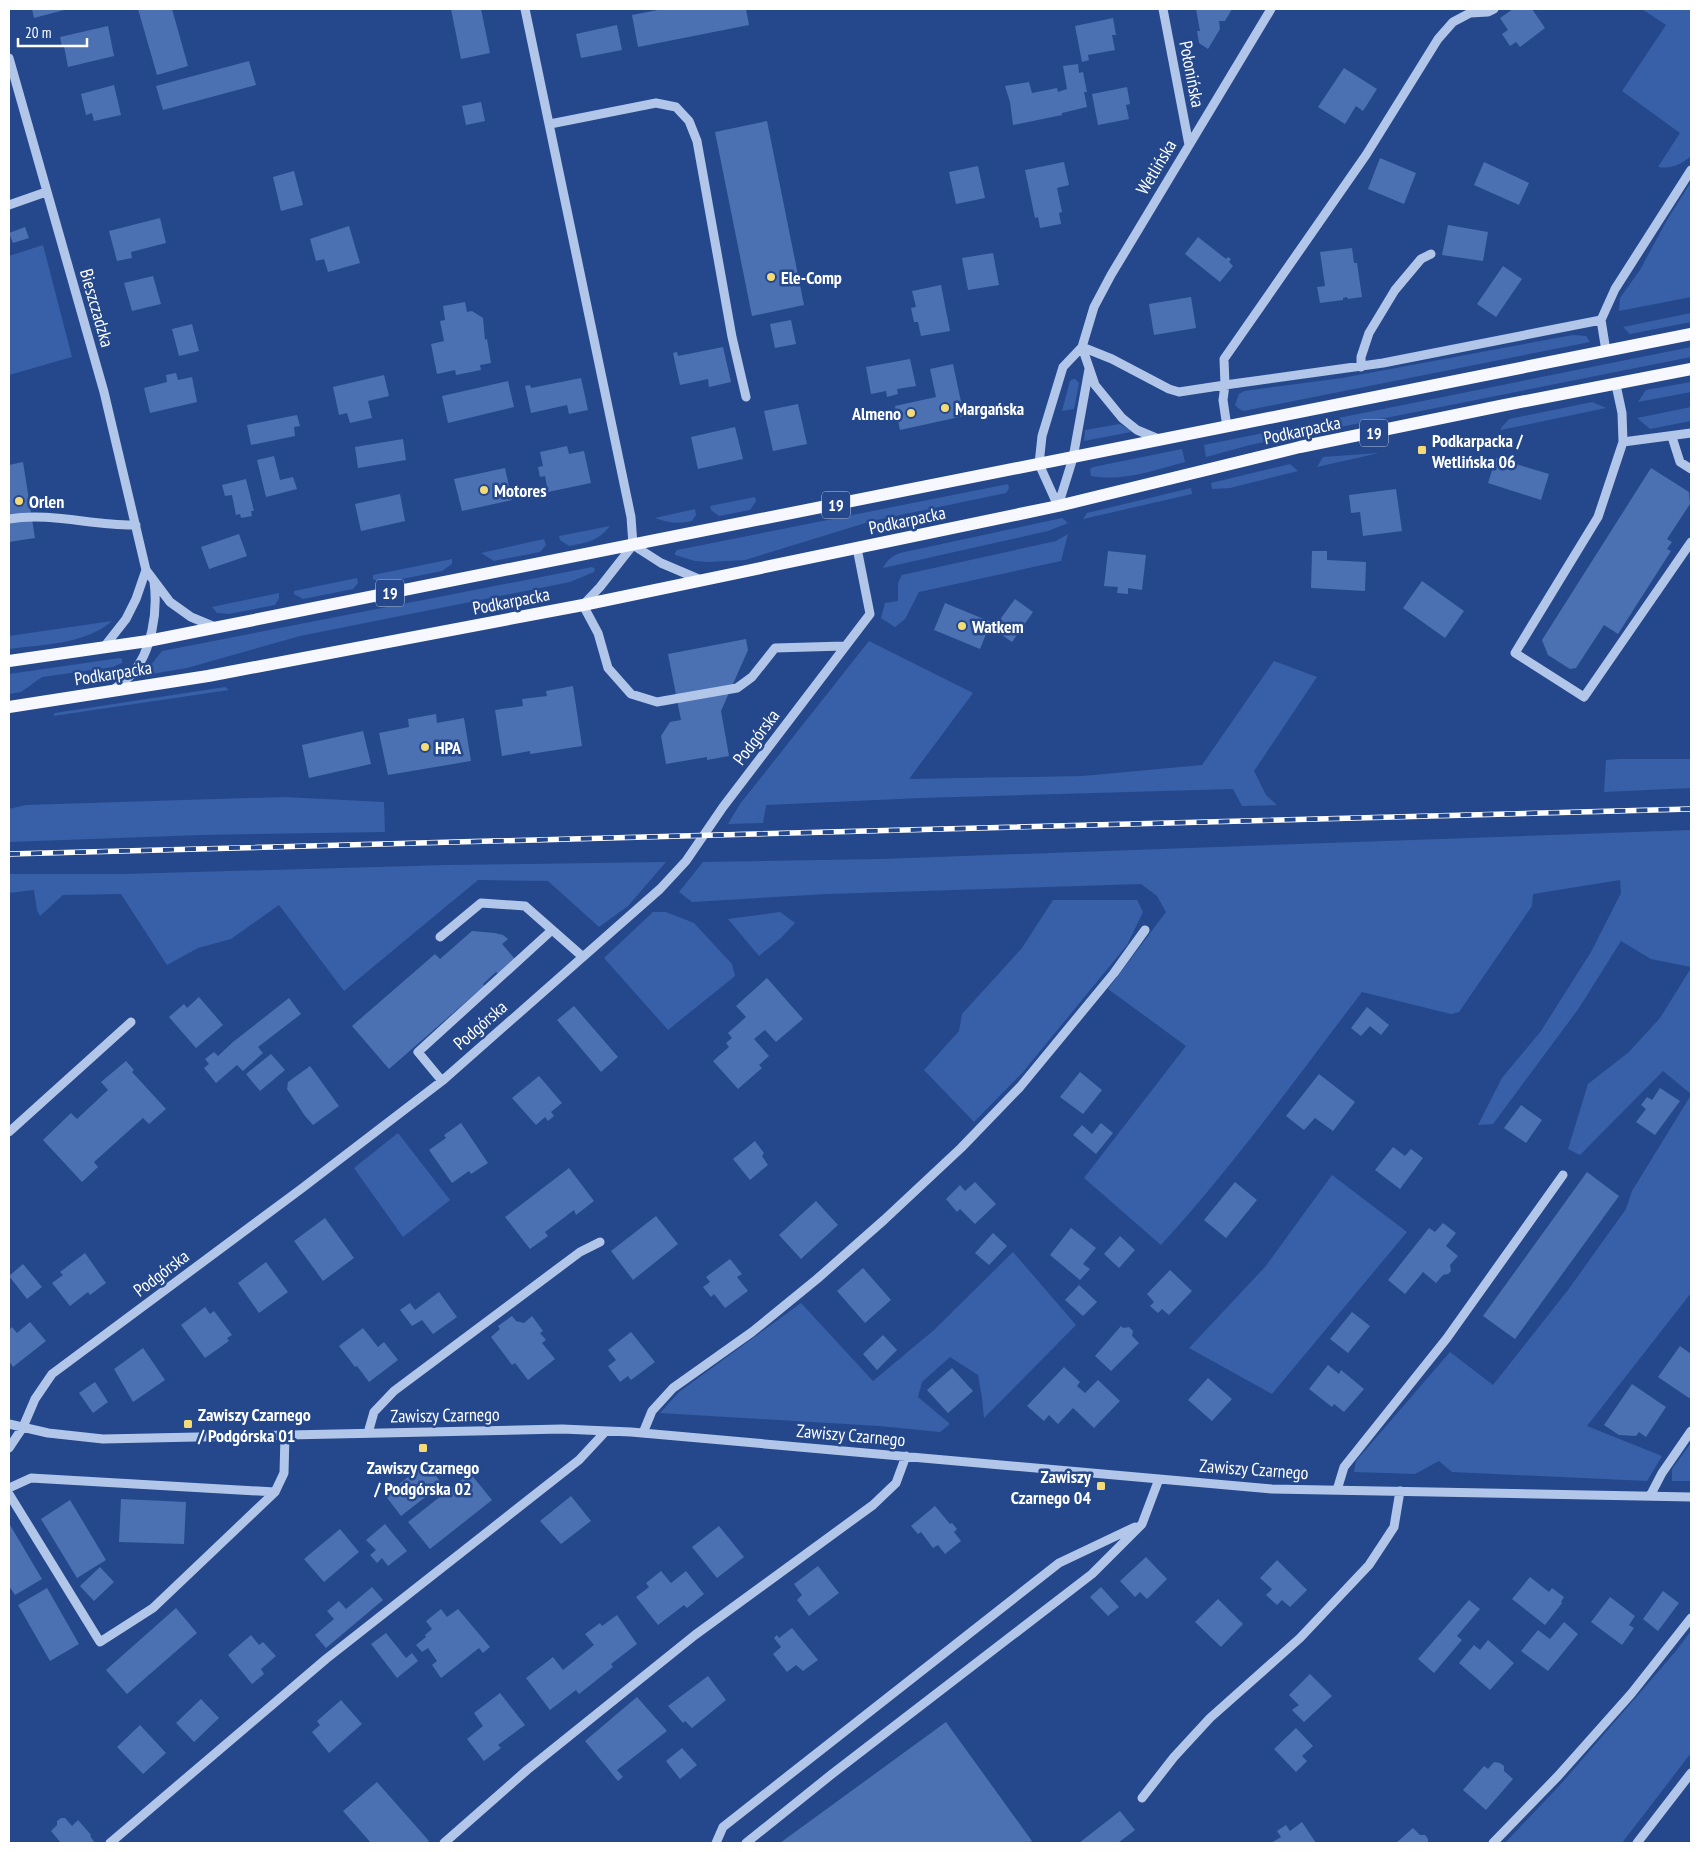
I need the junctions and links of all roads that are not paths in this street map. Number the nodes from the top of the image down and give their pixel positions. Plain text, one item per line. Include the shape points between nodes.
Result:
1 (525, 9) edge
2 (1163, 9) edge
3 (1271, 9) edge
4 (1494, 9) edge
5 (9, 58) edge
6 (550, 124) junction
7 (1189, 145) junction
8 (1691, 170) edge
9 (46, 192) junction
10 (9, 205) edge
11 (1431, 254) dead end
12 (1601, 320) junction
13 (1691, 334) edge
14 (1082, 347) junction
15 (1606, 351) junction
16 (1361, 367) junction
17 (1089, 369) junction
18 (1691, 369) edge
19 (1616, 384) junction
20 (1225, 385) junction
21 (746, 398) dead end
22 (1227, 427) junction
23 (1691, 433) edge
24 (1672, 437) junction
25 (1161, 440) junction
26 (1623, 442) junction
27 (1073, 458) junction
28 (1039, 464) junction
29 (1691, 469) edge
30 (1058, 506) junction
31 (9, 519) edge
32 (136, 525) junction
33 (1691, 542) edge
34 (633, 545) junction
35 (857, 548) junction
36 (146, 570) junction
37 (701, 580) junction
38 (154, 582) junction
39 (583, 605) junction
40 (217, 628) junction
41 (148, 641) junction
42 (844, 646) junction
43 (104, 647) junction
44 (9, 661) edge
45 (111, 691) junction
46 (9, 707) edge
47 (552, 930) junction
48 (1145, 930) dead end
49 (440, 937) dead end
50 (583, 957) junction
51 (130, 1022) dead end
52 (442, 1080) junction
53 (9, 1132) edge
54 (1563, 1175) dead end
55 (600, 1242) dead end
56 (9, 1424) edge
57 (23, 1427) junction
58 (606, 1431) junction
59 (1691, 1432) edge
60 (368, 1433) junction
61 (643, 1433) junction
62 (285, 1435) junction
63 (9, 1448) edge
64 (906, 1456) junction
65 (1159, 1479) junction
66 (9, 1488) edge
67 (1337, 1490) junction
68 (1400, 1491) junction
69 (275, 1492) junction
70 (9, 1494) edge
71 (1650, 1496) junction
72 (1691, 1497) edge
73 (1142, 1524) junction
74 (1691, 1618) edge
75 (1691, 1773) edge
76 (1142, 1798) dead end
77 (110, 1843) edge
78 (444, 1843) edge
79 (716, 1843) edge
80 (746, 1843) edge
81 (1493, 1843) edge
82 (1637, 1843) edge

1 - 6 street
2 - 7 street, Połonińska
3 - 7 street, Wetlińska
4 - 20 street via 1470,13 1453,22 1438,39 1366,155 1224,359
5 - 9 street, Bieszczadzka
6 - 21 street via 656,103 676,107 689,122 697,141
6 - 34 street via 631,517
7 - 14 street, Wetlińska via 1094,306
8 - 12 street via 1615,289
9 - 10 street
9 - 32 street, Bieszczadzka via 104,392
11 - 16 street via 1421,259 1395,290 1369,333
12 - 15 street
12 - 16 street
13 - 15 main road, Podkarpacka / 19
14 - 17 street
14 - 20 street via 1179,392
14 - 28 street, Wetlińska via 1063,367 1042,436
15 - 22 main road, Podkarpacka / 19
16 - 20 street
17 - 25 street via 1095,385 1122,418 1137,430
17 - 27 street
18 - 19 main road, Podkarpacka / 19
19 - 26 street
19 - 30 main road, Podkarpacka / 19 via 1300,448
20 - 22 street via 1223,400
22 - 25 main road, Podkarpacka / 19
23 - 24 street
24 - 26 street
24 - 29 street via 1680,462
25 - 27 main road, Podkarpacka / 19
26 - 33 street via 1598,517 1515,652 1584,697
27 - 28 main road, Podkarpacka / 19
27 - 30 street
28 - 30 street
28 - 34 main road, Podkarpacka / 19
30 - 35 main road, Podkarpacka / 19
31 - 32 street via 42,516
32 - 36 street, Bieszczadzka
34 - 37 street via 660,563
34 - 39 street
34 - 40 main road, Podkarpacka / 19
35 - 37 main road, Podkarpacka / 19
35 - 42 street, Podgórska via 870,614
36 - 38 street, Bieszczadzka
36 - 43 street via 126,619
37 - 39 main road, Podkarpacka / 19
38 - 40 street, Bieszczadzka via 170,602 191,617
38 - 41 street, Bieszczadzka via 157,599
39 - 42 street via 598,633 608,668 631,694 657,702 737,688 752,677 774,648
39 - 45 main road, Podkarpacka / 19 via 236,671
40 - 41 main road, Podkarpacka / 19
41 - 43 main road, Podkarpacka / 19
41 - 45 street, Bieszczadzka via 142,659 131,675
42 - 50 street, Podgórska via 686,861 660,889
43 - 44 main road, Podkarpacka / 19
45 - 46 main road, Podkarpacka / 19
47 - 49 street via 525,906 481,903
47 - 50 street
47 - 52 street via 418,1052
48 - 61 street via 1020,1087 961,1148 817,1279 752,1332 673,1388 652,1411
50 - 52 street, Podgórska
51 - 53 street
52 - 57 street, Podgórska via 52,1374 35,1399
54 - 67 street via 1447,1338 1344,1467
55 - 60 street via 580,1252 394,1391 374,1412
56 - 57 street, Zawiszy Czarnego
57 - 62 street, Zawiszy Czarnego via 66,1436 103,1439
57 - 63 street, Podgórska
58 - 60 street, Zawiszy Czarnego via 562,1428
58 - 61 street, Zawiszy Czarnego
58 - 77 street via 580,1460 326,1659
59 - 71 street
60 - 62 street, Zawiszy Czarnego
61 - 64 street, Zawiszy Czarnego
62 - 69 street via 284,1473
64 - 65 street, Zawiszy Czarnego
64 - 78 street via 896,1483 873,1505 687,1641 526,1770
65 - 67 street, Zawiszy Czarnego via 1272,1489
65 - 73 street
66 - 69 street via 31,1478
67 - 68 street, Zawiszy Czarnego
68 - 71 street, Zawiszy Czarnego
68 - 76 street via 1394,1528 1370,1565 1300,1638 1210,1718
69 - 70 street via 153,1608 100,1642
71 - 72 street, Zawiszy Czarnego
73 - 79 street via 1059,1563 723,1827
73 - 80 street via 1092,1574
74 - 81 street via 1631,1694
75 - 82 street

